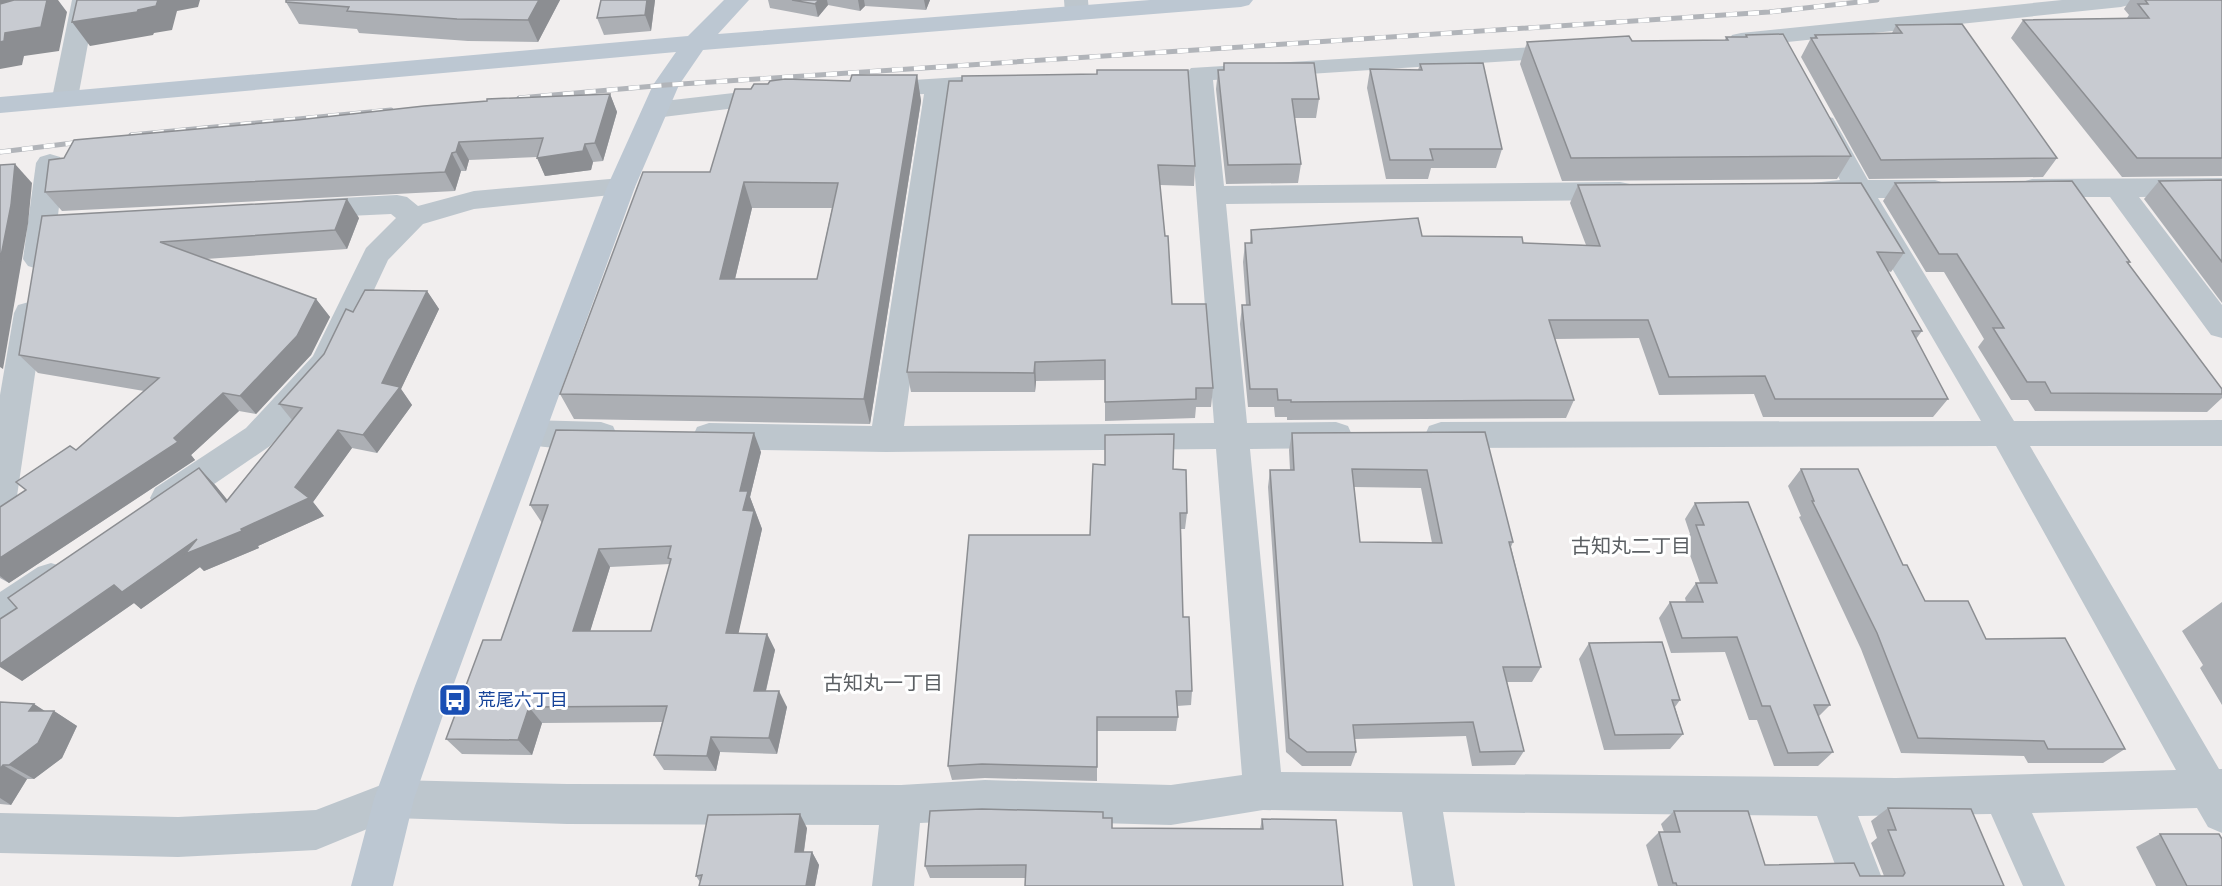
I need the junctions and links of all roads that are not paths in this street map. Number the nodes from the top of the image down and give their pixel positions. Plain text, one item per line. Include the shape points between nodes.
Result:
1 (737, 0) edge
2 (1241, 0) edge
3 (2121, 0) edge
4 (74, 1) edge
5 (1077, 6) edge
6 (1717, 42) edge
7 (695, 43) junction
8 (1588, 51) edge
9 (1021, 82) edge
10 (938, 86) junction
11 (849, 91) edge
12 (805, 93) edge
13 (65, 98) junction
14 (0, 105) edge
15 (1815, 108) edge
16 (655, 110) junction
17 (50, 163) edge
18 (621, 187) junction
19 (2222, 187) edge
20 (2001, 188) edge
21 (2118, 188) junction
22 (1800, 189) edge
23 (1860, 189) junction
24 (1965, 189) edge
25 (1647, 191) edge
26 (1210, 195) junction
27 (279, 210) edge
28 (413, 217) junction
29 (2222, 327) edge
30 (530, 433) junction
31 (2222, 433) edge
32 (625, 435) edge
33 (1232, 435) junction
34 (1363, 435) edge
35 (1411, 435) edge
36 (2006, 435) junction
37 (685, 436) edge
38 (886, 440) junction
39 (0, 496) edge
40 (139, 518) edge
41 (79, 558) edge
42 (0, 612) edge
43 (1263, 790) junction
44 (1419, 792) junction
45 (2002, 793) junction
46 (1830, 796) junction
47 (2217, 796) edge
48 (394, 799) junction
49 (901, 806) junction
50 (0, 833) edge
51 (372, 886) edge
52 (893, 886) edge
53 (1434, 886) edge
54 (1863, 886) edge
55 (2044, 886) edge

1 - 7 street
2 - 5 street
3 - 6 street via 1781,47
4 - 13 street
5 - 7 street
7 - 13 street
7 - 16 street via 666,85
8 - 26 street via 1188,73
9 - 10 street
10 - 11 street
10 - 38 street
12 - 16 street
13 - 14 street
15 - 23 street
16 - 18 street
17 - 39 street via 56,223
18 - 28 street via 474,200
18 - 30 street
19 - 21 street
20 - 21 street
21 - 29 street
22 - 23 street
23 - 24 street
23 - 36 street
25 - 26 street
26 - 33 street
27 - 28 street via 397,204
28 - 40 street via 376,255 325,363 310,380 258,436
30 - 32 street
30 - 48 street
31 - 36 street
33 - 34 street
33 - 38 street
33 - 43 street
35 - 36 street
36 - 47 street
37 - 38 street
41 - 42 street
43 - 44 street
43 - 49 street via 1171,805 986,800
44 - 46 street
44 - 53 street
45 - 46 street
45 - 47 street
45 - 55 street
46 - 54 street
48 - 49 street
48 - 50 street via 316,830 178,837
48 - 51 street
49 - 52 street

